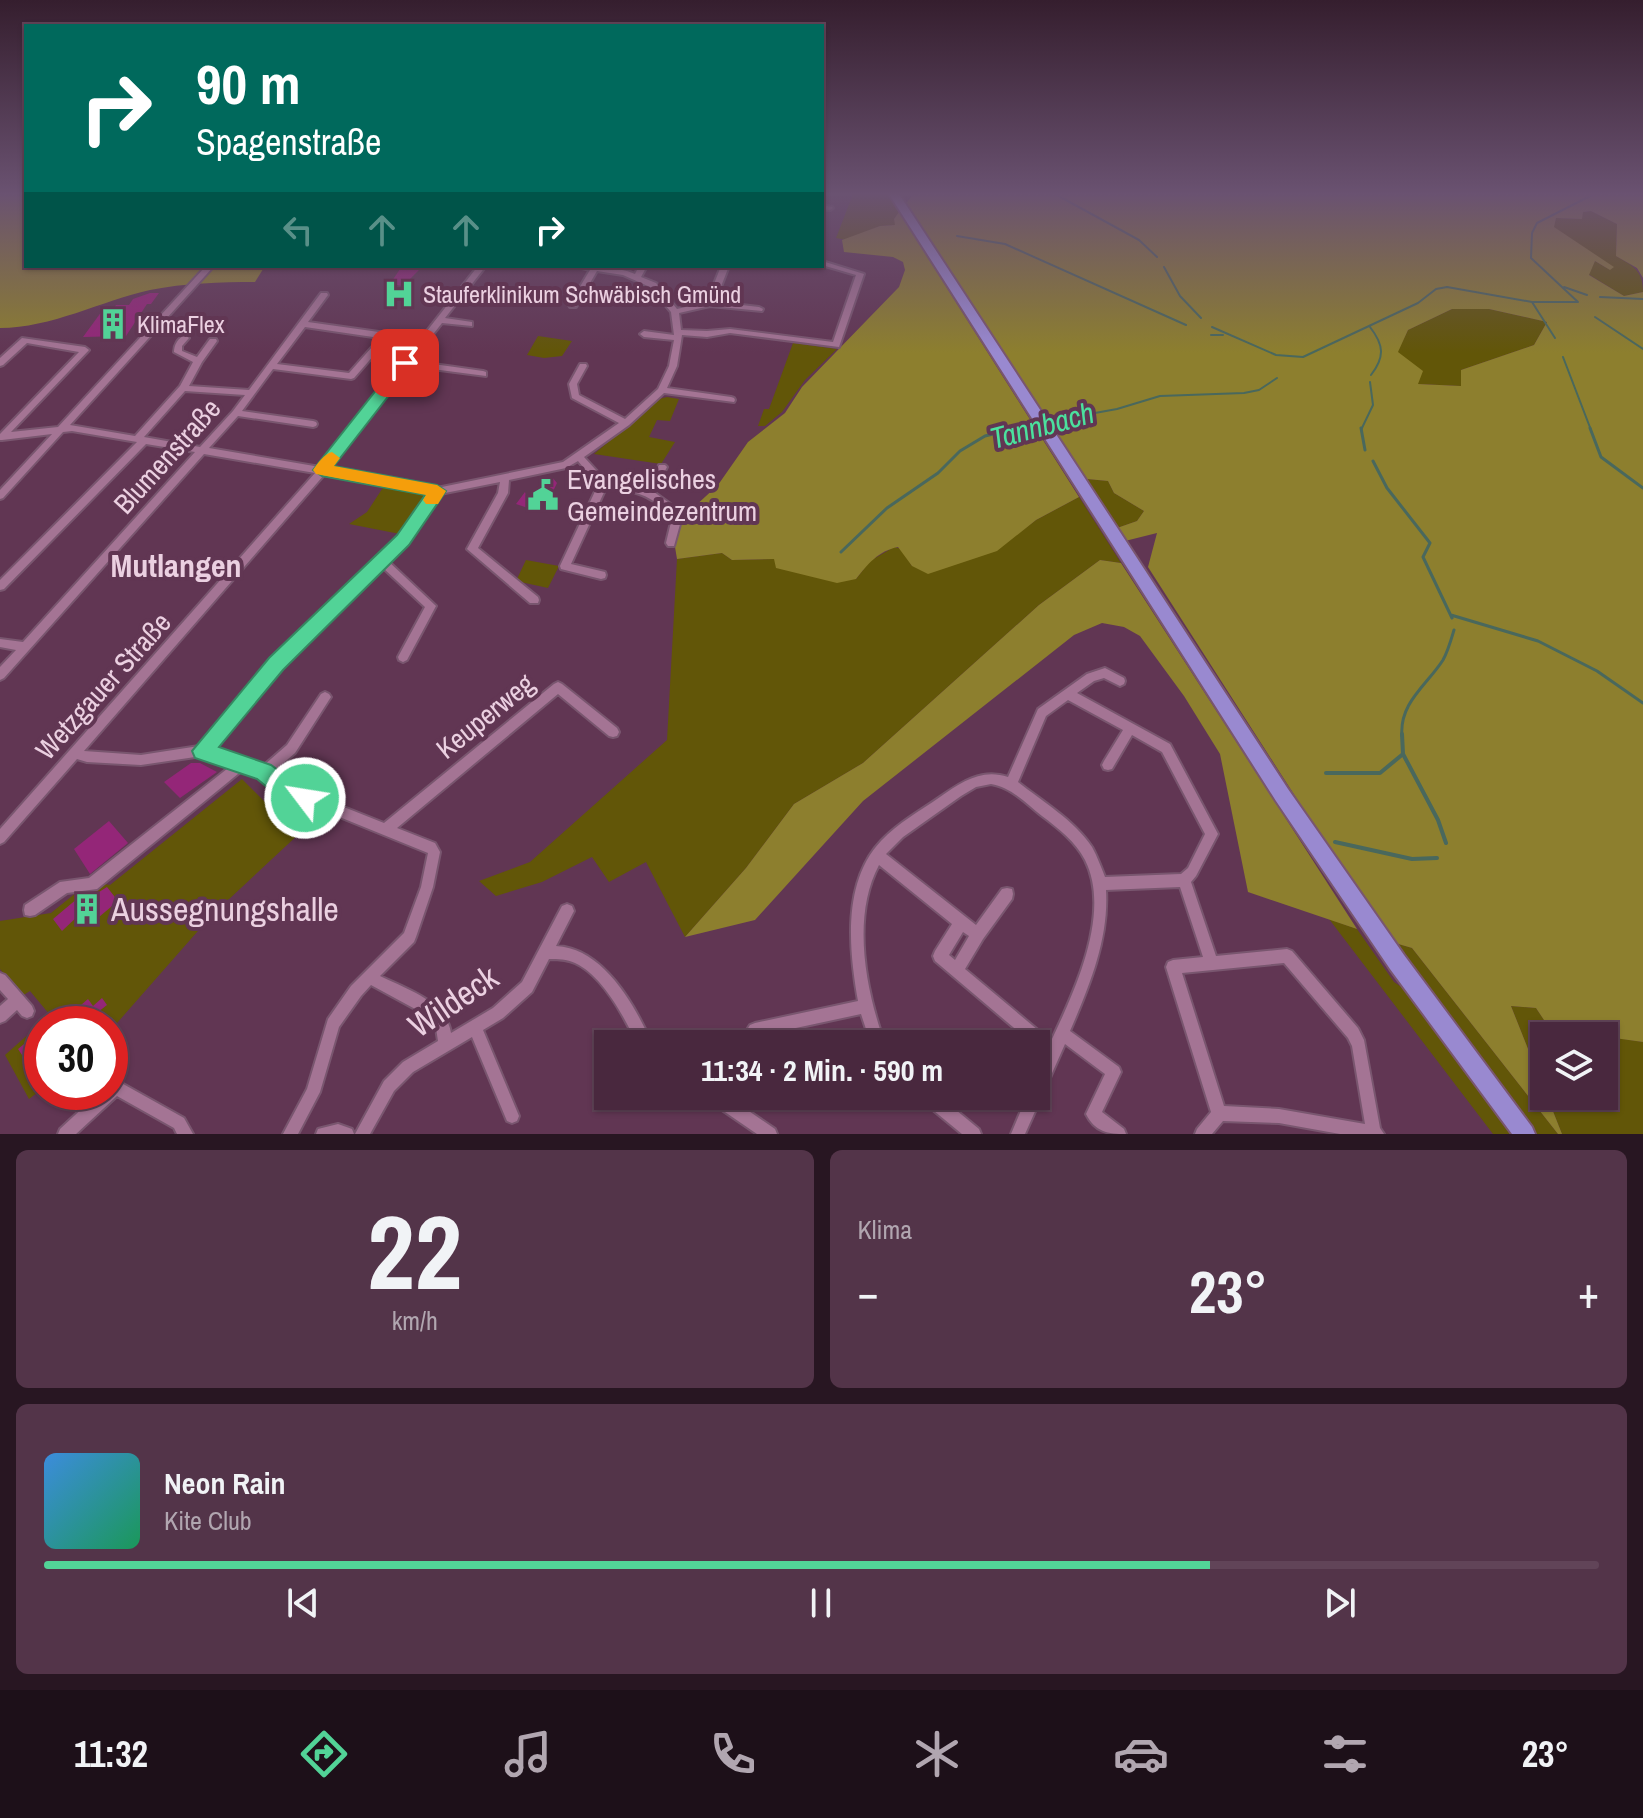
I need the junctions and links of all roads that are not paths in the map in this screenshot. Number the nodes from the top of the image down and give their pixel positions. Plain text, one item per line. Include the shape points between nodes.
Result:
1 (927, 247) edge
2 (824, 264) edge
3 (208, 268) edge
4 (480, 268) edge
5 (595, 268) joint
6 (642, 268) edge
7 (724, 268) edge
8 (637, 277) junction
9 (324, 295) dead end
10 (710, 304) junction
11 (573, 305) dead end
12 (759, 309) dead end
13 (675, 312) junction
14 (439, 320) junction
15 (304, 324) junction
16 (469, 324) dead end
17 (644, 334) dead end
18 (678, 335) junction
19 (185, 338) dead end
20 (213, 341) dead end
21 (198, 361) junction
22 (0, 363) edge
23 (405, 363) junction
24 (273, 366) junction
25 (583, 366) dead end
26 (483, 374) dead end
27 (183, 388) junction
28 (662, 390) junction
29 (252, 393) junction
30 (731, 400) dead end
31 (236, 413) junction
32 (626, 423) junction
33 (313, 424) dead end
34 (67, 429) junction
35 (1, 437) edge
36 (141, 440) junction
37 (202, 450) junction
38 (579, 457) junction
39 (662, 467) dead end
40 (322, 470) junction
41 (505, 478) junction
42 (603, 484) junction
43 (437, 491) junction
44 (650, 491) junction
45 (0, 496) edge
46 (671, 543) dead end
47 (382, 561) junction
48 (601, 575) dead end
49 (0, 586) edge
50 (534, 600) dead end
51 (0, 643) edge
52 (24, 647) junction
53 (403, 657) dead end
54 (0, 675) edge
55 (1120, 681) dead end
56 (1068, 694) junction
57 (325, 697) dead end
58 (1130, 728) junction
59 (613, 732) dead end
60 (202, 751) junction
61 (74, 753) junction
62 (243, 763) junction
63 (1108, 765) dead end
64 (264, 772) junction
65 (1011, 784) junction
66 (387, 828) junction
67 (0, 838) edge
68 (877, 855) junction
69 (1184, 880) junction
70 (1099, 884) junction
71 (1007, 894) dead end
72 (30, 910) dead end
73 (567, 911) dead end
74 (961, 923) junction
75 (978, 934) junction
76 (547, 952) junction
77 (1211, 962) junction
78 (957, 970) junction
79 (369, 977) junction
80 (0, 980) edge
81 (866, 1006) junction
82 (0, 1016) edge
83 (475, 1027) junction
84 (638, 1030) edge
85 (755, 1030) edge
86 (874, 1030) edge
87 (1061, 1033) junction
88 (446, 1044) junction
89 (1053, 1052) junction
90 (1050, 1059) edge
91 (735, 1110) edge
92 (944, 1110) edge
93 (1028, 1110) edge
94 (1219, 1114) junction
95 (512, 1116) dead end
96 (65, 1134) edge
97 (186, 1134) edge
98 (290, 1134) edge
99 (323, 1134) edge
100 (347, 1134) edge
101 (362, 1134) edge
102 (770, 1134) edge
103 (974, 1134) edge
104 (1018, 1134) edge
105 (1119, 1134) edge
106 (1202, 1134) edge
107 (1375, 1134) edge
108 (1525, 1134) edge

1 - 108 main road via 1221,702 1397,962
2 - 18 street via 860,274 836,345 730,331
3 - 34 street
4 - 14 street, Wetzgauer Straße
5 - 8 street
5 - 11 street
6 - 8 street
7 - 10 street
8 - 13 street via 653,285
9 - 15 street, Blumenstraße
10 - 12 street
10 - 13 street
13 - 18 street
14 - 16 street
14 - 23 street, Wetzgauer Straße
15 - 24 street, Blumenstraße
15 - 24 street via 386,336 351,376
17 - 18 street
18 - 28 street
19 - 21 street via 178,352
20 - 21 street
21 - 27 street
22 - 35 street via 25,340 85,350
23 - 26 street
23 - 40 street, Wetzgauer Straße
24 - 29 street, Blumenstraße
25 - 32 street via 573,384 575,396
27 - 29 street
27 - 36 street
28 - 30 street
28 - 32 street
29 - 31 street, Blumenstraße
31 - 33 street
31 - 37 street, Blumenstraße
32 - 38 street
34 - 35 street
34 - 36 street
34 - 45 street
36 - 37 street
36 - 49 street
37 - 40 street
37 - 52 street, Blumenstraße
38 - 41 street via 566,465
38 - 42 street
39 - 44 street
40 - 43 street
40 - 61 street, Wetzgauer Straße
41 - 43 street
41 - 50 street via 503,493 472,549
42 - 44 street
42 - 48 street via 565,566
43 - 47 street
44 - 46 street via 677,517
47 - 53 street via 431,606
47 - 60 street via 276,664
51 - 52 street
52 - 54 street, Blumenstraße
55 - 56 street via 1105,673
56 - 58 street
56 - 65 street via 1042,713
57 - 64 street via 291,749
58 - 63 street
58 - 69 street via 1166,748 1209,824 1212,834
59 - 66 street, Keuperweg via 558,687
60 - 61 street via 141,760
60 - 62 street
61 - 67 street, Wetzgauer Straße
62 - 64 street
62 - 72 street via 92,884 65,887
64 - 66 street via 287,790
65 - 68 street via 989,777 973,781
65 - 70 street via 1082,846
66 - 79 street via 434,852 409,937
68 - 74 street
68 - 81 street via 861,886 857,919
69 - 70 street
69 - 77 street
70 - 87 street via 1098,937
71 - 75 street
73 - 76 street, Wildeck
74 - 75 street
74 - 78 street via 940,956
75 - 78 street
76 - 83 street, Wildeck via 527,987
76 - 84 street via 576,955 608,984
77 - 94 street via 1173,967
77 - 107 street via 1287,956 1359,1045
78 - 89 street
79 - 88 street via 433,1011 443,1025
79 - 98 street via 333,1024 313,1092
80 - 82 street via 22,1006
81 - 85 street
81 - 86 street
83 - 88 street, Wildeck
83 - 95 street
87 - 89 street
87 - 105 street via 1114,1072 1093,1114
88 - 101 street, Wildeck via 408,1067 389,1086
89 - 90 street
91 - 102 street
92 - 103 street
93 - 104 street
94 - 106 street
94 - 107 street via 1266,1113
96 - 97 street via 116,1087 179,1123
99 - 100 street

